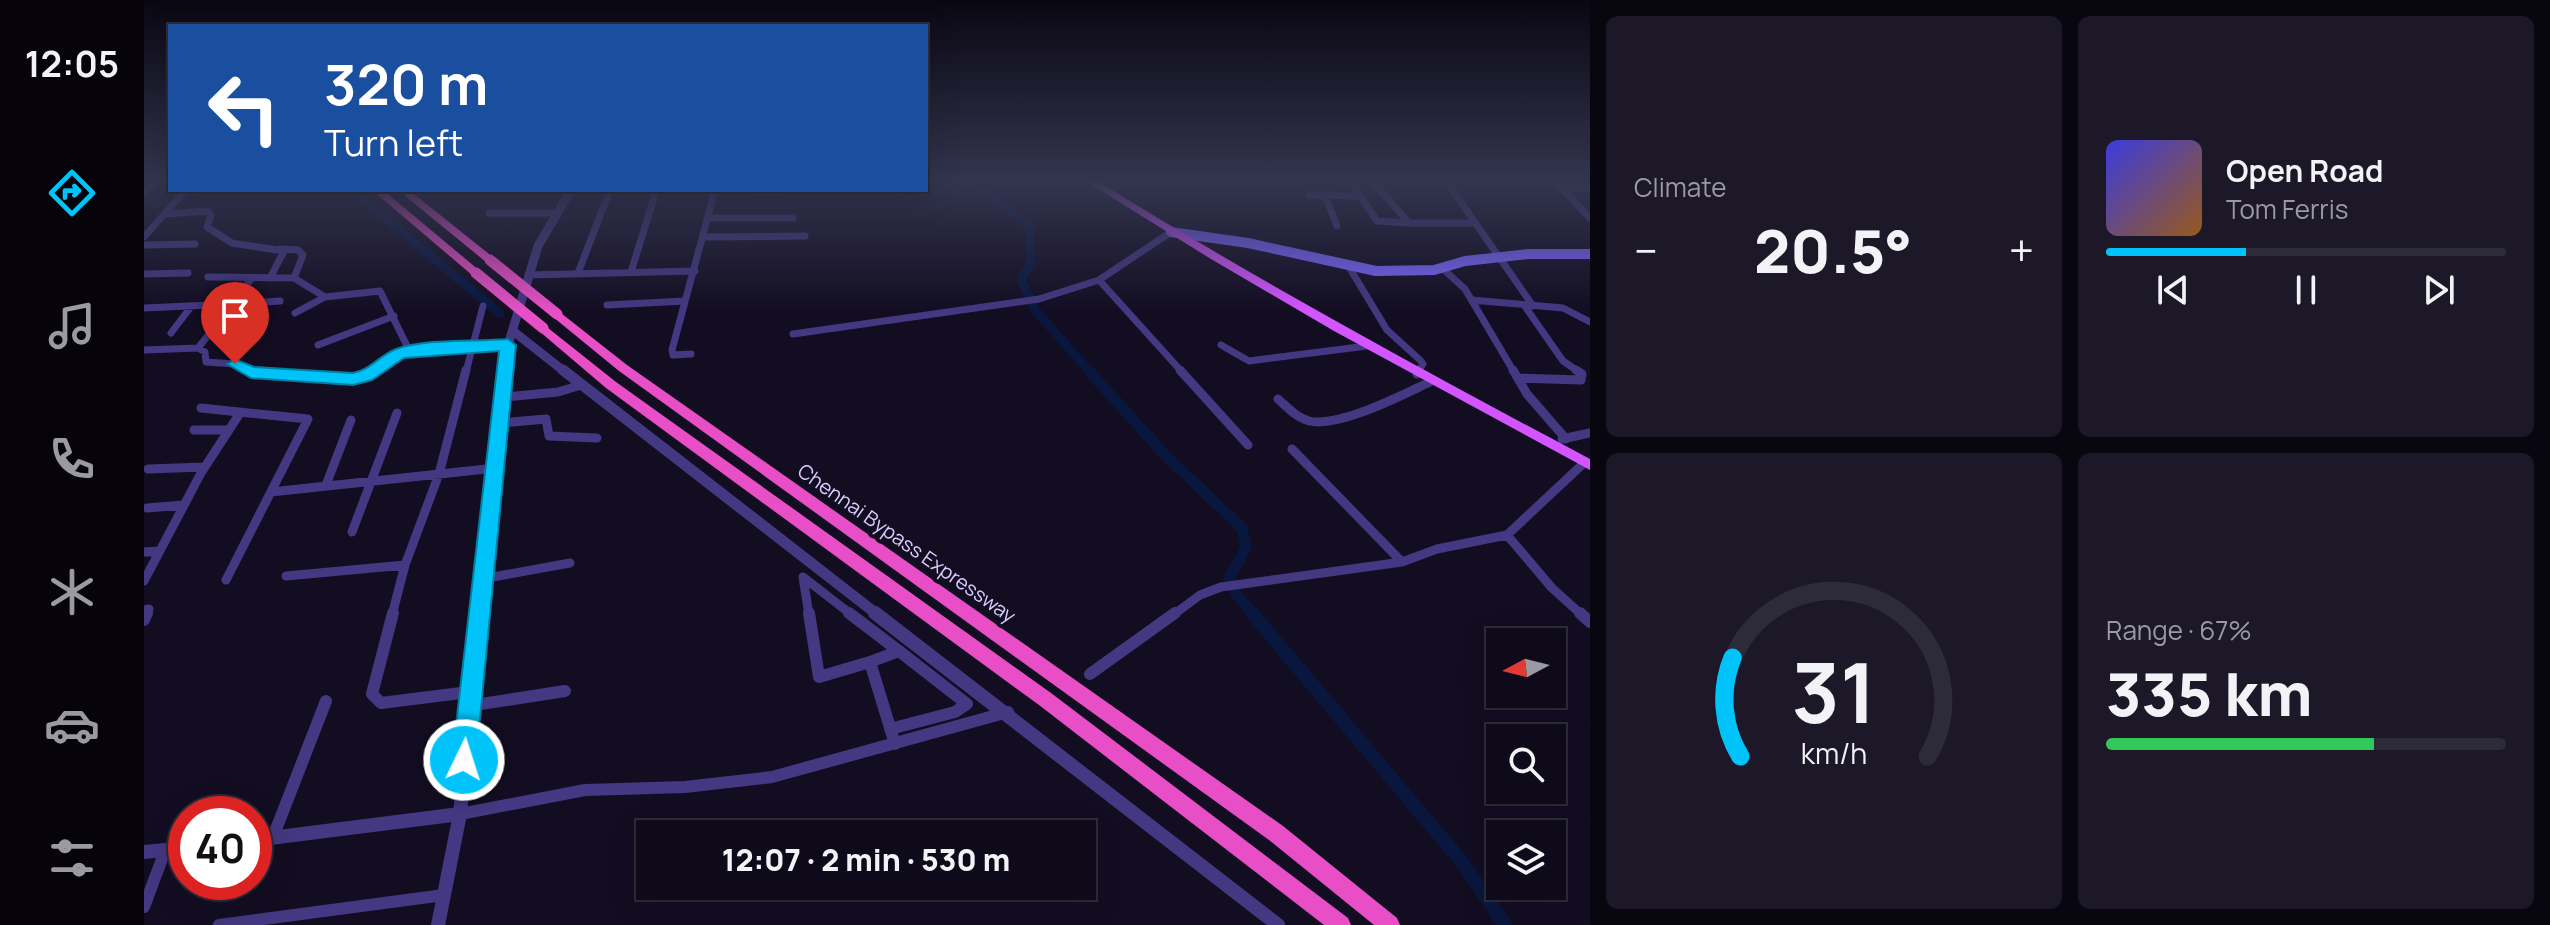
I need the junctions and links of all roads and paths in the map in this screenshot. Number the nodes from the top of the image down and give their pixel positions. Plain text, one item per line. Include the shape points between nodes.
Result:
1 (208, 225) edge
2 (419, 225) edge
3 (447, 225) edge
4 (551, 225) edge
5 (596, 225) edge
6 (646, 225) edge
7 (706, 225) edge
8 (1160, 225) edge
9 (1169, 225) edge
10 (1477, 225) edge
11 (1171, 232) junction
12 (1185, 235) junction
13 (805, 236) dead end
14 (703, 237) junction
15 (195, 244) dead end
16 (144, 245) edge
17 (281, 249) junction
18 (1590, 254) edge
19 (1499, 256) junction
20 (1349, 267) junction
21 (1441, 267) junction
22 (695, 271) junction
23 (631, 272) junction
24 (188, 273) dead end
25 (578, 273) junction
26 (144, 274) edge
27 (528, 275) junction
28 (208, 277) dead end
29 (270, 278) junction
30 (294, 278) junction
31 (251, 279) junction
32 (1099, 280) junction
33 (325, 297) junction
34 (1472, 300) junction
35 (280, 301) dead end
36 (685, 301) junction
37 (233, 304) junction
38 (607, 305) dead end
39 (1528, 305) junction
40 (483, 306) dead end
41 (144, 308) edge
42 (190, 308) junction
43 (1301, 308) junction
44 (295, 313) dead end
45 (394, 316) junction
46 (1590, 322) edge
47 (513, 331) junction
48 (171, 333) dead end
49 (793, 334) dead end
50 (318, 345) dead end
51 (508, 345) junction
52 (1221, 345) dead end
53 (1367, 346) junction
54 (472, 347) junction
55 (198, 348) junction
56 (144, 350) edge
57 (410, 352) junction
58 (691, 354) dead end
59 (1417, 374) junction
60 (1519, 378) junction
61 (1430, 382) junction
62 (581, 385) junction
63 (505, 397) junction
64 (1278, 399) dead end
65 (201, 408) dead end
66 (240, 413) junction
67 (397, 413) dead end
68 (351, 420) dead end
69 (501, 423) junction
70 (194, 430) dead end
71 (229, 430) junction
72 (1590, 433) edge
73 (597, 438) dead end
74 (1566, 439) junction
75 (1548, 443) junction
76 (1248, 445) dead end
77 (1292, 449) dead end
78 (1588, 463) edge
79 (204, 467) junction
80 (496, 468) junction
81 (148, 469) dead end
82 (439, 474) junction
83 (371, 480) junction
84 (326, 485) junction
85 (271, 492) junction
86 (184, 505) junction
87 (147, 508) dead end
88 (352, 532) dead end
89 (1507, 535) junction
90 (160, 551) junction
91 (144, 552) edge
92 (1402, 562) junction
93 (570, 563) dead end
94 (405, 565) junction
95 (286, 576) dead end
96 (482, 579) junction
97 (226, 580) dead end
98 (144, 581) edge
99 (144, 610) edge
100 (144, 620) edge
101 (1590, 622) edge
102 (899, 651) junction
103 (870, 662) junction
104 (1090, 674) dead end
105 (565, 691) dead end
106 (468, 699) junction
107 (326, 701) dead end
108 (1008, 712) junction
109 (890, 729) junction
110 (895, 744) junction
111 (460, 814) junction
112 (273, 837) joint
113 (165, 851) junction
114 (168, 851) edge
115 (144, 852) edge
116 (444, 895) junction
117 (144, 907) edge
118 (219, 925) edge
119 (438, 925) edge
120 (1278, 925) edge
121 (1341, 925) edge
122 (1390, 925) edge

1 - 17 street via 213,234 243,246
2 - 121 highway, bridge via 611,385 1045,699
3 - 122 highway, Chennai Bypass Expressway, bridge via 635,377 1276,833
4 - 27 street
5 - 25 street
6 - 23 street
7 - 14 street
8 - 11 main road
9 - 12 main road
10 - 19 street
11 - 12 main road
11 - 32 street
11 - 43 main road
12 - 20 main road via 1248,243
12 - 43 main road
13 - 14 street
14 - 22 street
15 - 16 street
17 - 29 street
17 - 30 street via 301,252
18 - 19 main road
19 - 21 main road
19 - 39 street
20 - 21 main road via 1406,273
20 - 59 street via 1381,321 1420,359
21 - 34 street
22 - 23 street
22 - 36 street
23 - 25 street
24 - 26 street
25 - 27 street
27 - 47 street
28 - 31 street
29 - 30 street
29 - 31 street
30 - 33 street
31 - 37 street
32 - 49 street via 1024,302
32 - 76 street
33 - 44 street
33 - 45 street via 380,291
34 - 39 street
34 - 60 street
35 - 37 street
36 - 38 street
36 - 58 street via 672,353
37 - 42 street
37 - 55 street
39 - 46 street via 1563,308
39 - 60 street via 1563,361 1582,374 1581,380
40 - 54 street
41 - 42 street
42 - 48 street
43 - 53 main road
45 - 50 street
45 - 57 street
47 - 51 street
47 - 62 street
51 - 54 street
51 - 63 street
52 - 53 street via 1249,361
53 - 59 main road
54 - 57 street
54 - 82 street
55 - 56 street
55 - 57 street via 205,352 206,362 240,365 251,372 353,379
59 - 61 main road
60 - 74 street
61 - 64 street via 1321,422 1307,420
61 - 75 main road
62 - 63 street
62 - 108 street
63 - 69 street
65 - 66 street
66 - 71 street
66 - 85 street via 308,419
67 - 83 street
68 - 84 street
69 - 73 street via 546,419 549,436
69 - 80 street
70 - 71 street
71 - 79 street
72 - 74 street
74 - 75 street
75 - 78 main road
77 - 92 street
78 - 89 street
79 - 81 street
79 - 86 street
80 - 82 street
80 - 96 street
82 - 83 street
82 - 94 street
83 - 84 street
83 - 88 street
84 - 85 street
85 - 97 street
86 - 87 street
86 - 90 street
89 - 92 street
89 - 101 street via 1552,588
90 - 91 street
90 - 98 street
92 - 104 street via 1221,587 1200,595
93 - 96 street
94 - 95 street
94 - 106 street via 372,698 381,703
96 - 106 street
99 - 100 street via 149,609
102 - 103 street
102 - 103 street via 803,577 819,677
102 - 109 street via 967,704
103 - 109 street
105 - 106 street
106 - 111 street
107 - 112 street
108 - 110 street
108 - 120 street
109 - 110 street
110 - 111 street via 741,783 585,790
111 - 112 street
111 - 116 street
113 - 114 street
113 - 115 street
113 - 117 street
116 - 118 street
116 - 119 street

